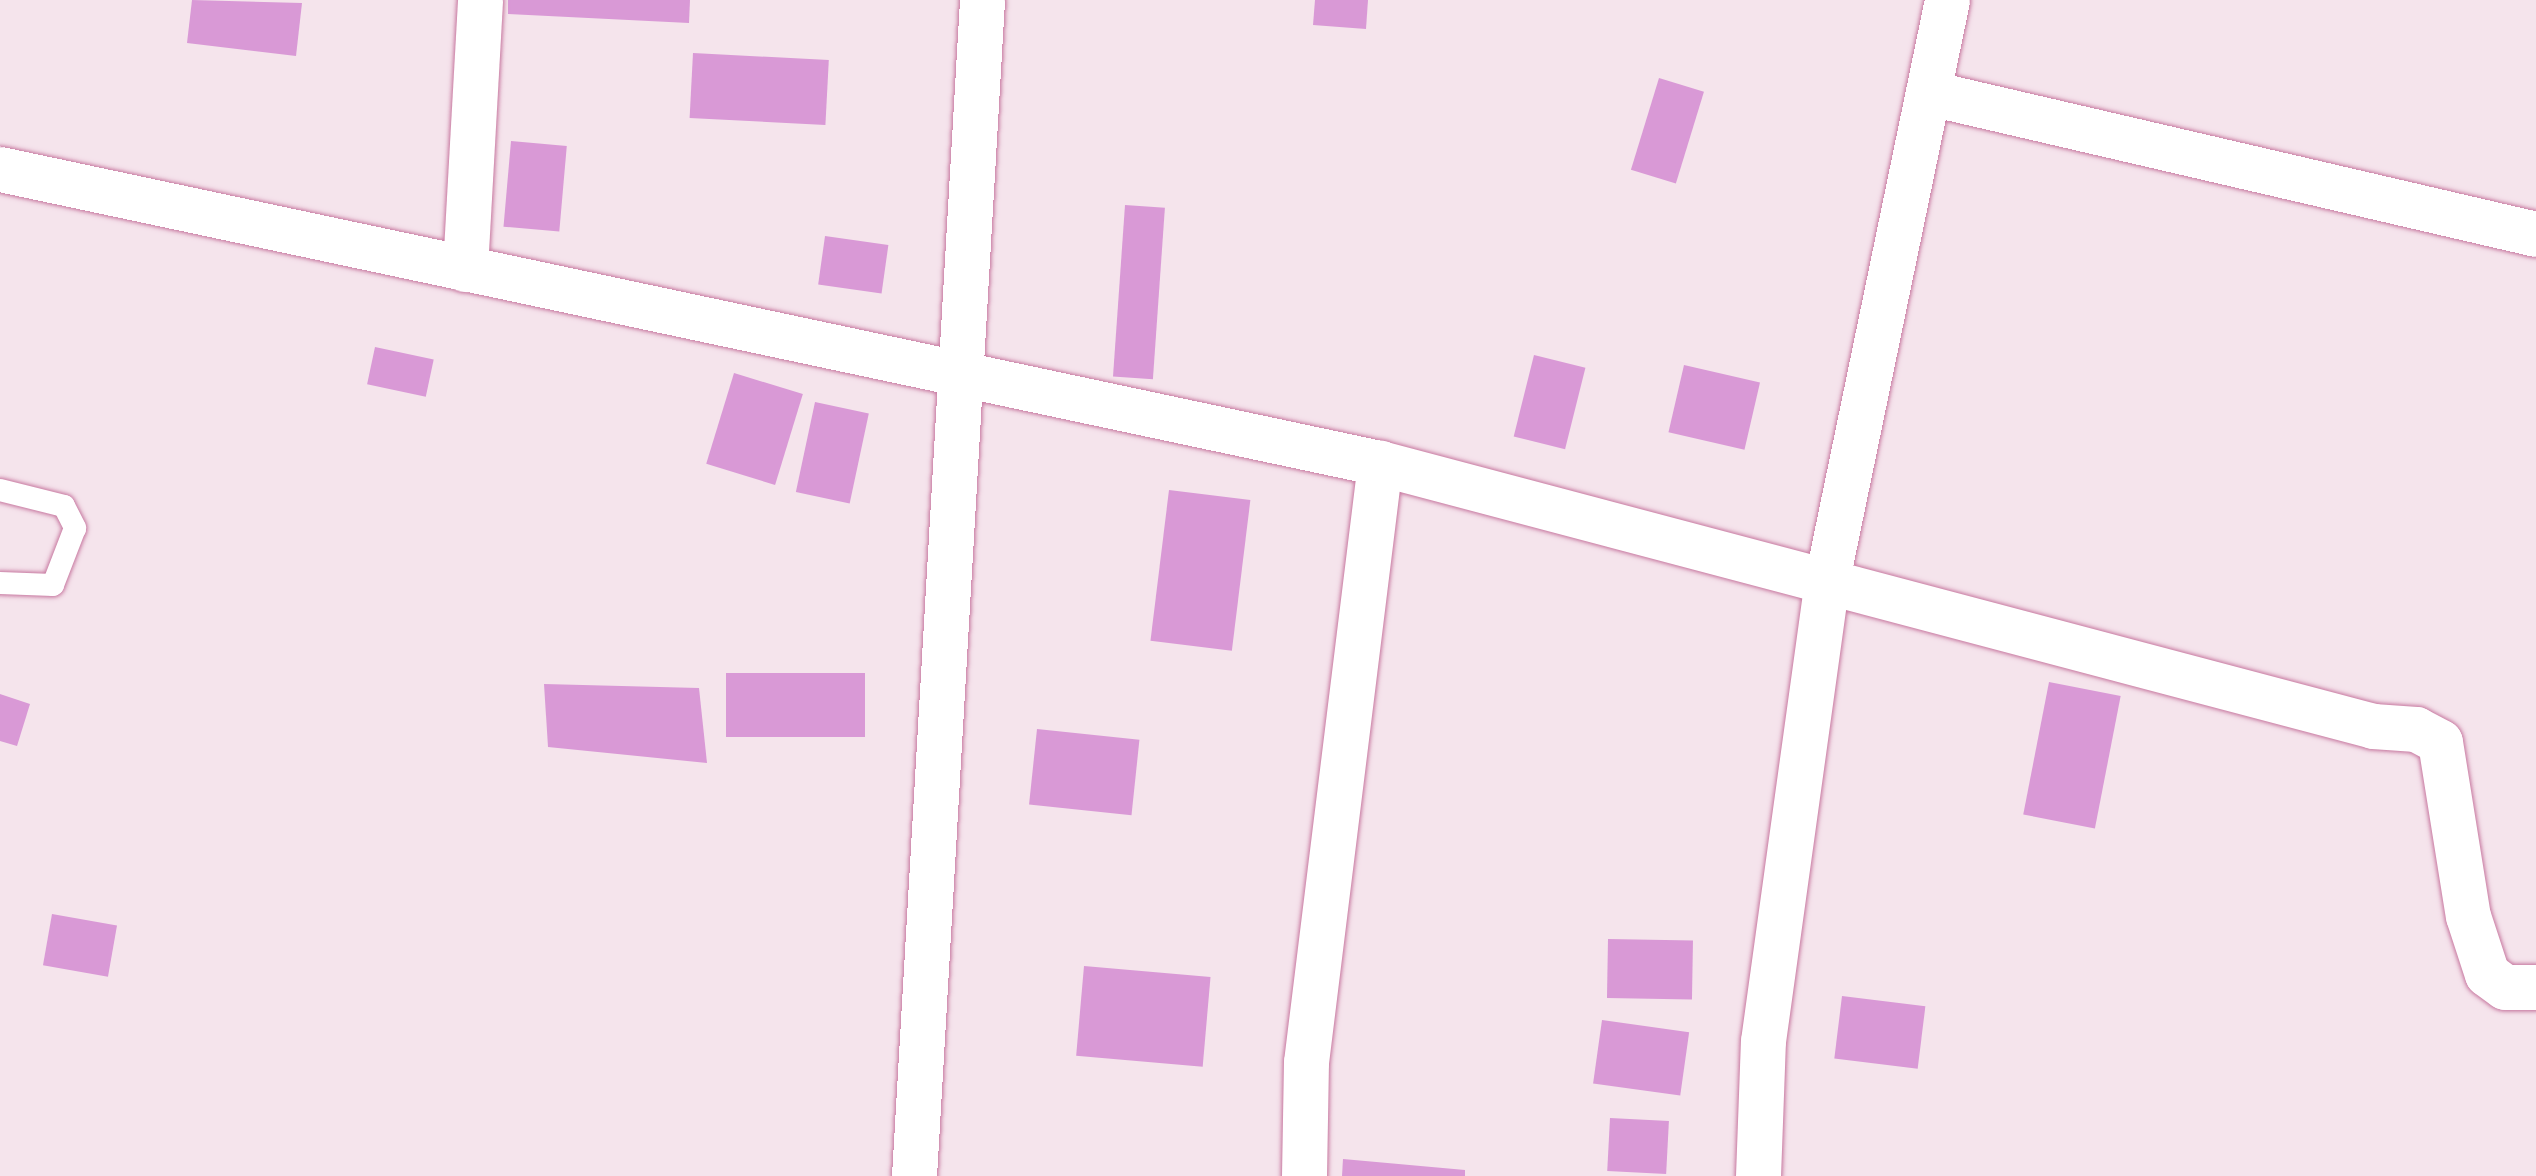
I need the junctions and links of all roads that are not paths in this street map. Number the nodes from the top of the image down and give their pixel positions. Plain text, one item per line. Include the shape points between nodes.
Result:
1 (480, 0) edge
2 (982, 0) edge
3 (1947, 0) edge
4 (1930, 94) junction
5 (0, 168) edge
6 (2536, 234) edge
7 (465, 269) junction
8 (964, 376) junction
9 (1380, 463) junction
10 (0, 490) edge
11 (1827, 579) junction
12 (0, 584) edge
13 (2536, 986) edge
14 (914, 1176) edge
15 (1304, 1176) edge
16 (1758, 1176) edge

1 - 7 street
2 - 8 street
3 - 4 street
4 - 6 street
4 - 11 street
5 - 7 street
7 - 8 street
8 - 9 street
8 - 14 street
9 - 11 street
9 - 15 street via 1306,1062
10 - 12 lane via 64,506 75,528 53,585
11 - 13 street via 2373,726 2416,729 2440,742 2468,916 2487,974 2505,987
11 - 16 street via 1763,1042

